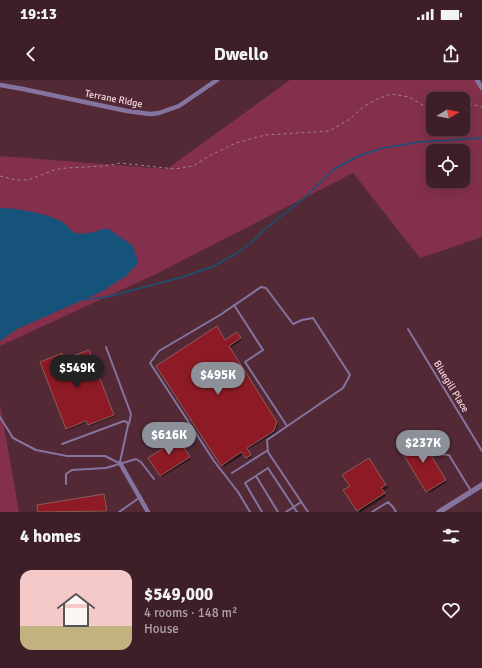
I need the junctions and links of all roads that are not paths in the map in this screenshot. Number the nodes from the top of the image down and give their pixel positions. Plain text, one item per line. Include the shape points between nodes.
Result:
1 (217, 80) edge
2 (477, 80) edge
3 (0, 86) edge
4 (482, 88) edge
5 (234, 305) junction
6 (408, 329) dead end
7 (106, 347) dead end
8 (0, 417) edge
9 (128, 425) junction
10 (287, 426) junction
11 (427, 442) dead end
12 (62, 444) dead end
13 (268, 450) junction
14 (482, 451) edge
15 (120, 463) junction
16 (232, 473) dead end
17 (256, 476) junction
18 (154, 479) dead end
19 (66, 484) dead end
20 (482, 485) edge
21 (472, 492) junction
22 (139, 498) junction
23 (301, 502) junction
24 (293, 507) junction
25 (118, 512) edge
26 (148, 512) edge
27 (250, 512) edge
28 (262, 512) edge
29 (278, 512) edge
30 (286, 512) edge
31 (296, 512) edge
32 (308, 512) edge
33 (372, 512) edge
34 (396, 512) edge
35 (439, 512) edge

1 - 3 street, Terrane Ridge via 179,106 150,114
2 - 4 street
5 - 10 lane via 263,350 245,362
5 - 10 lane via 261,287 266,288 293,324 314,318 350,375 343,388
5 - 27 lane via 159,351 150,363
6 - 14 lane, Bluegill Place
7 - 9 lane via 131,414
8 - 15 lane via 14,438 36,450 67,456 105,456
9 - 12 lane via 124,421
9 - 15 lane
10 - 13 lane via 267,440
11 - 21 lane via 437,454 450,455
13 - 16 lane
13 - 23 lane
15 - 18 lane via 136,459
15 - 19 lane via 106,468 72,470 66,474
15 - 22 street
17 - 24 lane via 268,468
17 - 28 lane via 245,483
17 - 29 lane
20 - 21 street
21 - 35 street
22 - 25 lane
22 - 26 street
23 - 24 lane
23 - 32 lane
24 - 30 lane
24 - 31 lane
33 - 34 lane via 388,502

